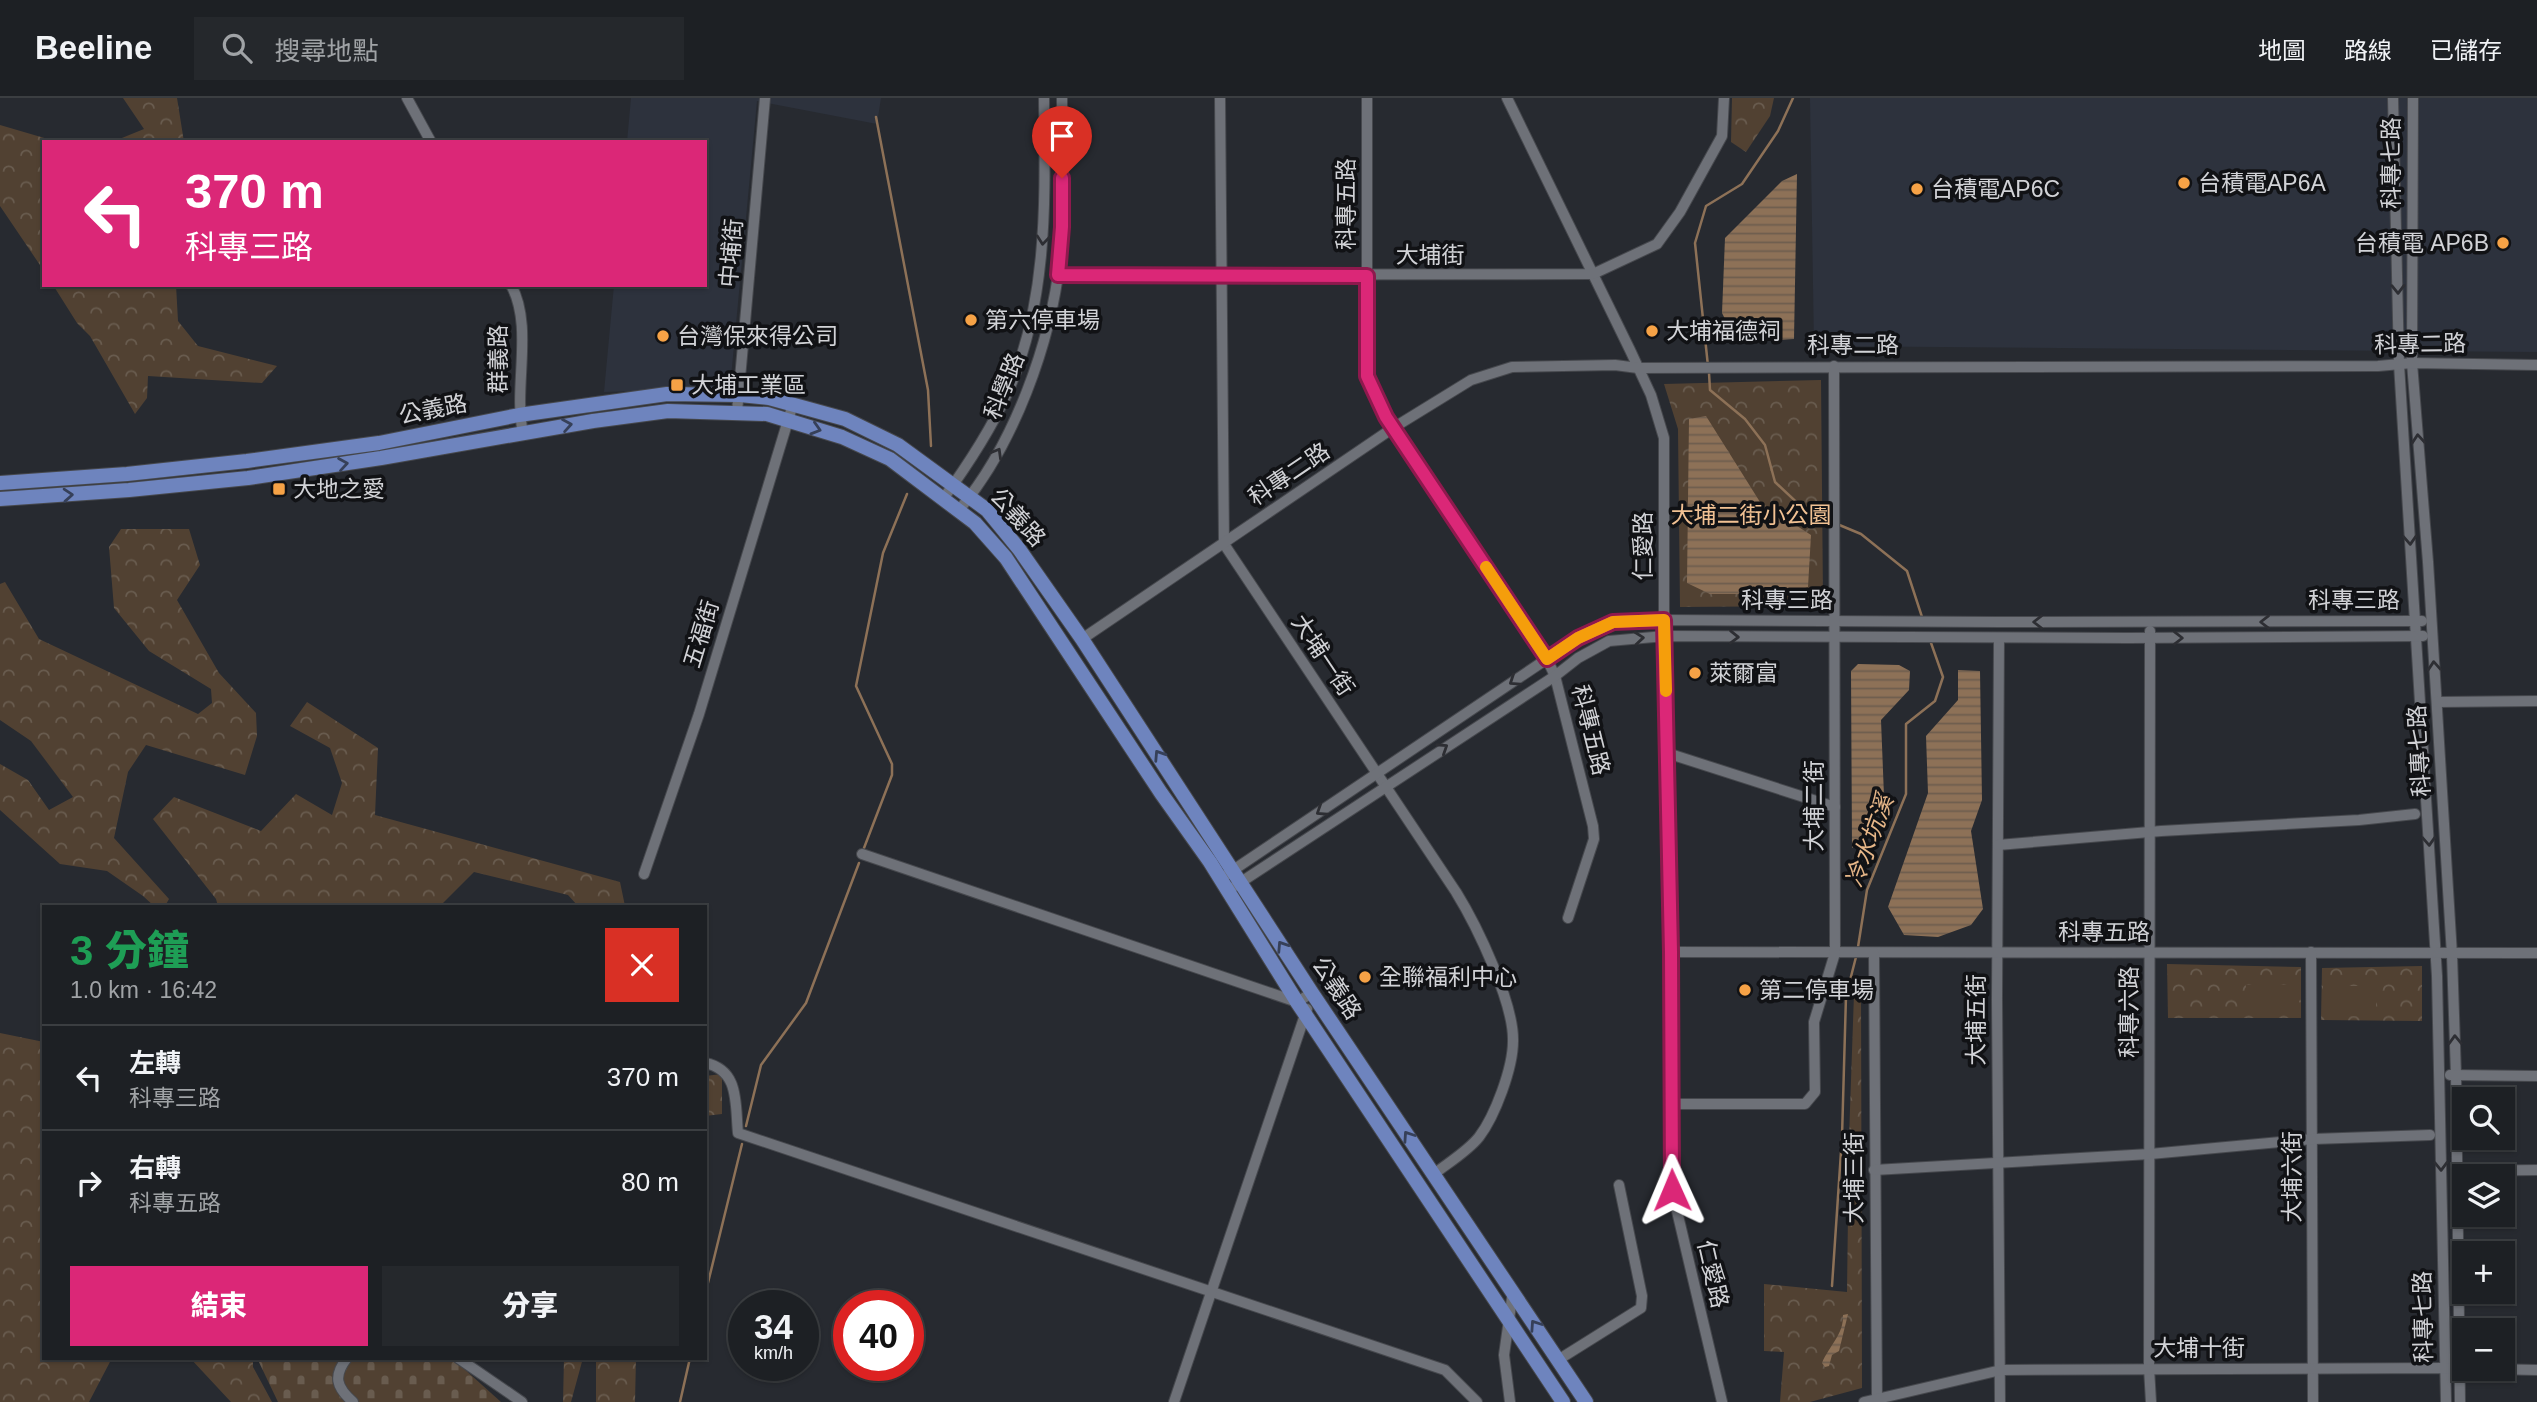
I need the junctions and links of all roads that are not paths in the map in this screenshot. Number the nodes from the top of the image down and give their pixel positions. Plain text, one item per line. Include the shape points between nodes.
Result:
1 (407, 98) edge
2 (765, 98) edge
3 (1044, 98) edge
4 (1062, 98) edge
5 (1220, 98) edge
6 (1367, 98) edge
7 (1507, 98) edge
8 (1724, 98) edge
9 (2393, 98) edge
10 (2413, 98) edge
11 (430, 140) edge
12 (1592, 274) junction
13 (1058, 275) junction
14 (1220, 275) junction
15 (1367, 276) junction
16 (511, 287) edge
17 (2412, 363) junction
18 (2399, 364) junction
19 (2537, 365) edge
20 (1834, 366) junction
21 (1638, 368) junction
22 (740, 395) junction
23 (793, 404) junction
24 (737, 412) junction
25 (519, 415) junction
26 (788, 420) junction
27 (1393, 428) junction
28 (523, 433) junction
29 (0, 483) edge
30 (953, 485) junction
31 (969, 498) junction
32 (0, 499) edge
33 (943, 499) junction
34 (959, 510) junction
35 (1224, 544) junction
36 (1664, 620) junction
37 (2415, 621) junction
38 (2432, 621) junction
39 (1834, 622) junction
40 (2151, 622) junction
41 (2432, 635) junction
42 (1665, 636) junction
43 (2416, 636) junction
44 (1834, 638) junction
45 (1999, 638) junction
46 (2150, 638) junction
47 (1082, 639) junction
48 (1547, 659) junction
49 (1555, 676) junction
50 (2537, 701) edge
51 (2437, 702) junction
52 (1667, 753) junction
53 (1378, 774) junction
54 (1387, 786) junction
55 (1161, 793) junction
56 (1190, 802) junction
57 (1835, 807) junction
58 (2415, 814) dead end
59 (2150, 832) junction
60 (1998, 845) junction
61 (862, 854) dead end
62 (644, 874) dead end
63 (1237, 876) junction
64 (1224, 885) junction
65 (1568, 918) dead end
66 (1671, 952) junction
67 (2311, 952) junction
68 (1839, 953) junction
69 (1870, 953) junction
70 (1997, 953) junction
71 (2150, 953) junction
72 (2537, 953) edge
73 (2452, 954) junction
74 (2436, 955) junction
75 (1312, 993) junction
76 (1301, 1008) junction
77 (707, 1063) edge
78 (2456, 1075) junction
79 (2440, 1076) junction
80 (2537, 1076) edge
81 (1670, 1104) junction
82 (2430, 1135) dead end
83 (2313, 1139) junction
84 (2150, 1154) junction
85 (1997, 1164) junction
86 (2457, 1164) edge
87 (1874, 1170) junction
88 (2515, 1170) edge
89 (2537, 1170) edge
90 (1434, 1174) junction
91 (1619, 1185) dead end
92 (2457, 1227) edge
93 (1513, 1291) junction
94 (1211, 1292) junction
95 (1510, 1318) junction
96 (2458, 1318) edge
97 (346, 1360) edge
98 (461, 1360) edge
99 (1558, 1360) junction
100 (2445, 1367) junction
101 (2149, 1368) junction
102 (2452, 1368) edge
103 (2313, 1369) junction
104 (2001, 1370) junction
105 (2515, 1370) edge
106 (2537, 1370) edge
107 (2459, 1381) edge
108 (1877, 1400) edge
109 (353, 1402) edge
110 (522, 1402) edge
111 (1174, 1402) edge
112 (1477, 1402) edge
113 (1510, 1402) edge
114 (1563, 1402) edge
115 (1586, 1402) edge
116 (1722, 1402) edge
117 (1864, 1402) edge
118 (2000, 1402) edge
119 (2151, 1402) edge
120 (2313, 1402) edge
121 (2446, 1402) edge
122 (2460, 1402) edge

1 - 11 street
2 - 22 street, 中埔街
3 -> 30 street, 科學路 via 1044,229 1028,332 1007,393
4 - 13 street, 科學路
5 - 14 street
6 - 15 street, 科專五路
7 - 12 street, 仁愛路
8 - 12 street via 1722,136 1657,244
9 -> 18 street, 科專七路
10 - 17 street, 科專七路
12 - 15 street, 大埔街
12 - 21 street, 仁愛路
13 - 14 street, 大埔街
31 -> 13 street, 科學路 via 1016,418 1035,369
14 - 15 street, 大埔街
14 - 35 street
15 - 27 street, 科專五路 via 1367,376
16 - 25 street, 群義路 via 521,325
17 - 18 street, 科專二路
17 - 19 street, 科專二路
38 -> 17 street, 科專七路
18 - 20 street, 科專二路
18 -> 37 street, 科專七路
20 - 21 street, 科專二路
20 - 39 street, 大埔二街
21 - 27 street, 科專二路 via 1512,367 1471,380
21 - 36 street, 仁愛路 via 1664,438
22 - 23 main road, 公義路
22 - 24 street, 中埔街
22 - 25 main road, 公義路 via 667,394
23 - 26 street, 五福街
23 - 30 main road, 公義路 via 845,419 898,444
24 - 26 main road, 公義路
28 -> 24 main road, 公義路 via 668,411
25 - 28 street, 群義路
25 - 29 main road, 公義路 via 379,443 247,461
26 -> 33 main road, 公義路 via 890,459
26 - 62 street, 五福街 via 699,714
27 - 35 street, 科專二路
27 - 48 street, 科專五路
32 -> 28 main road, 公義路 via 248,478
30 - 31 main road, 公義路
30 - 33 street, 科學路
31 - 34 street, 科學路
31 - 47 main road, 公義路 via 987,510 1019,549
33 - 34 main road, 公義路
34 - 55 main road, 公義路 via 1006,558
35 - 47 street, 科專二路
35 - 53 street, 大埔一街
36 - 39 street, 科專三路
36 - 42 street, 仁愛路
36 - 48 street, 科專三路 via 1613,622
37 - 38 street, 科專三路
37 -> 40 street, 科專三路
37 - 43 street, 科專七路
38 - 41 street, 科專七路
40 -> 39 street, 科專三路
39 - 44 street, 大埔二街
40 - 46 street, 科專六路
41 - 43 street, 科專三路
51 -> 41 street, 科專七路
42 -> 44 street, 科專三路
49 -> 42 street, 科專三路 via 1609,641
42 - 52 street, 仁愛路
46 -> 43 street, 科專三路
43 -> 74 street, 科專七路
44 - 45 street, 科專三路
44 - 57 street, 大埔二街
45 - 46 street, 科專三路
45 - 60 street, 大埔五街
46 - 59 street, 科專六路
56 -> 47 main road, 公義路
48 - 49 street, 科專五路
48 -> 53 street, 科專三路
54 -> 49 street, 科專三路
49 - 65 street, 科專五路 via 1594,839
50 - 51 street
51 - 73 street, 科專七路
52 - 57 street
52 - 66 street, 仁愛路
53 - 54 street, 大埔一街
53 -> 63 street, 科專三路
54 - 63 street, 科專三路
54 - 90 street, 大埔一街 via 1476,925 1512,1028 1510,1064 1479,1138
55 - 56 street
55 - 64 main road, 公義路
56 - 63 main road, 公義路
57 - 68 street, 大埔二街
58 - 59 street
59 - 60 street
59 - 71 street, 科專六路
60 - 70 street, 大埔五街
61 - 76 street
63 - 64 street, 科專三路
75 -> 63 main road, 公義路
64 - 76 main road, 公義路
66 - 68 street, 科專五路
66 - 81 street, 仁愛路
67 - 71 street, 科專五路
67 - 74 street, 科專五路
67 - 83 street, 大埔六街
68 - 69 street, 科專五路
68 - 81 street, 大埔二街 via 1814,1022 1815,1092 1805,1104
69 - 70 street, 科專五路
69 - 87 street, 大埔三街
70 - 71 street, 科專五路
70 - 85 street, 大埔五街
71 - 84 street, 科專六路
72 - 73 street, 科專五路
73 - 74 street, 科專五路
78 -> 73 street, 科專七路
74 - 79 street, 科專七路
75 - 76 street
90 -> 75 main road, 公義路
76 - 94 street
76 - 95 main road, 公義路
77 - 94 street via 717,1065 732,1080 738,1133
78 - 79 street
78 - 80 street
78 - 86 street, 科專七路
79 -> 100 street, 科專七路
81 - 116 street, 仁愛路 via 1672,1190
82 - 83 street
83 - 84 street
83 - 103 street, 大埔六街
84 - 85 street
84 - 101 street, 科專六路
85 - 87 street
85 - 104 street, 大埔五街
87 - 108 street, 大埔三街
88 - 89 street
90 - 93 main road, 公義路
91 - 99 street via 1641,1308
92 - 96 street, 科專七路
93 - 95 street
99 -> 93 main road, 公義路
94 - 111 street
94 - 112 street via 1445,1370
95 - 113 street via 1504,1355
95 - 114 main road, 公義路
97 - 109 street via 337,1381
98 - 110 street
99 - 115 main road, 公義路
100 - 102 street, 大埔十街
100 - 103 street, 大埔十街
100 - 121 street, 科專七路
101 - 103 street, 大埔十街
101 - 104 street, 大埔十街
101 - 119 street, 科專六路
103 - 120 street, 大埔六街
104 - 108 street, 大埔十街
104 - 118 street, 大埔五街
105 - 106 street, 大埔十街
107 - 122 street, 科專七路
108 - 117 street, 大埔十街

